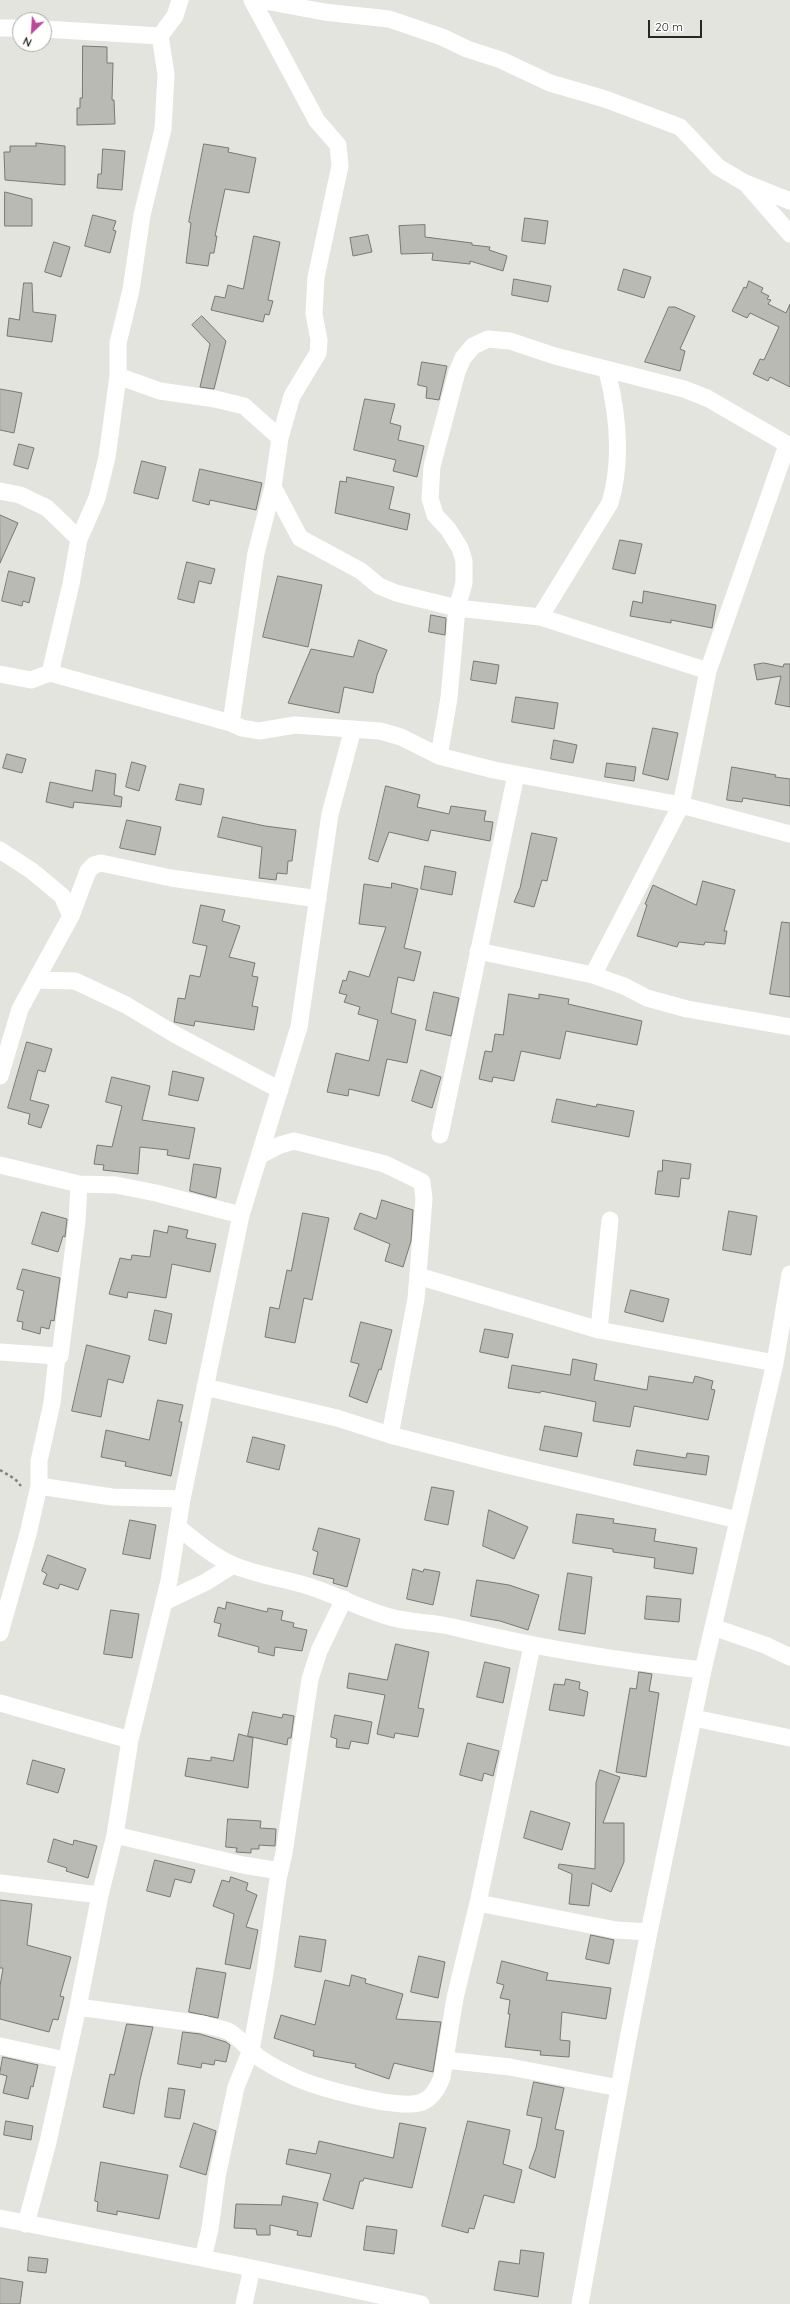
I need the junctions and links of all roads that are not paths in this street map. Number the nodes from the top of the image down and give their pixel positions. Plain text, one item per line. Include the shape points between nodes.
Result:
1 (180, 0) edge
2 (252, 0) edge
3 (260, 0) edge
4 (0, 28) edge
5 (12, 28) edge
6 (52, 29) edge
7 (160, 36) junction
8 (745, 183) junction
9 (790, 201) edge
10 (790, 234) edge
11 (607, 371) junction
12 (118, 376) junction
13 (280, 438) junction
14 (789, 445) edge
15 (273, 487) junction
16 (0, 491) edge
17 (79, 539) junction
18 (457, 608) junction
19 (540, 617) junction
20 (708, 671) junction
21 (50, 673) junction
22 (0, 674) edge
23 (231, 723) junction
24 (353, 729) junction
25 (440, 756) junction
26 (516, 775) junction
27 (681, 805) junction
28 (790, 834) edge
29 (0, 850) edge
30 (318, 899) junction
31 (71, 916) junction
32 (478, 951) junction
33 (593, 975) junction
34 (37, 980) junction
35 (790, 1027) edge
36 (0, 1076) edge
37 (280, 1090) junction
38 (440, 1135) dead end
39 (259, 1156) junction
40 (0, 1165) edge
41 (79, 1184) junction
42 (241, 1215) junction
43 (610, 1220) dead end
44 (790, 1274) edge
45 (418, 1276) junction
46 (599, 1330) junction
47 (0, 1352) edge
48 (57, 1356) junction
49 (775, 1363) junction
50 (205, 1387) junction
51 (390, 1435) junction
52 (38, 1491) junction
53 (182, 1499) junction
54 (738, 1520) junction
55 (178, 1527) junction
56 (233, 1565) junction
57 (344, 1599) junction
58 (164, 1602) junction
59 (713, 1627) junction
60 (0, 1633) edge
61 (532, 1646) junction
62 (790, 1657) edge
63 (703, 1670) junction
64 (0, 1703) edge
65 (694, 1718) junction
66 (790, 1738) edge
67 (130, 1740) junction
68 (115, 1835) junction
69 (280, 1871) junction
70 (0, 1883) edge
71 (100, 1895) junction
72 (478, 1903) junction
73 (649, 1932) junction
74 (78, 2007) junction
75 (0, 2046) edge
76 (251, 2050) junction
77 (65, 2060) junction
78 (445, 2060) junction
79 (619, 2088) junction
80 (0, 2218) edge
81 (26, 2224) junction
82 (203, 2258) junction
83 (252, 2268) junction
84 (244, 2304) edge
85 (421, 2304) edge
86 (580, 2304) edge

1 - 7 street via 175,16
2 - 13 street via 317,121 338,145 340,166 316,277 314,314 319,340 318,353 292,396
3 - 8 street via 324,12 388,19 435,34 550,83 605,99 680,127 718,167
4 - 5 street
6 - 7 street
7 - 12 street via 166,74 163,129 142,215 131,290 118,343
8 - 9 street
8 - 10 street
11 - 14 street via 684,389 707,398
11 - 18 street via 510,341 488,339 473,346 463,358 442,423 432,466 430,498 435,515 460,548 464,561 464,583
11 - 19 street via 616,406 616,481 610,502
12 - 13 street via 160,391 244,406
12 - 17 street via 107,457 97,498
13 - 15 street
14 - 20 street
15 - 18 street via 300,538 361,571 379,586 396,593
15 - 23 street via 256,553
16 - 17 street via 20,495 47,508
17 - 21 street
18 - 19 street
18 - 25 street via 449,698
19 - 20 street
20 - 27 street
21 - 22 street via 31,680
21 - 23 street
23 - 24 street via 259,731 295,725
24 - 25 street via 380,731 401,737
24 - 30 street via 330,814
25 - 26 street
26 - 27 street
26 - 32 street
27 - 28 street
27 - 33 street
29 - 31 street via 32,871 62,896
30 - 31 street via 171,878 101,863 88,871
30 - 37 street via 299,1027
31 - 34 street
32 - 33 street
32 - 38 street
33 - 35 street via 624,986 647,998 687,1009
34 - 36 street via 20,1009
34 - 37 street via 75,981 126,1005 176,1035
37 - 39 street
39 - 42 street
39 - 45 street via 280,1145 294,1142 385,1164 422,1182 424,1199
40 - 41 street
41 - 42 street via 116,1185
41 - 48 street via 77,1221 60,1356
42 - 50 street
43 - 46 street
44 - 49 street
45 - 46 street
45 - 51 street via 416,1299
46 - 49 street
47 - 48 street
48 - 52 street via 52,1403 39,1461
49 - 54 street
50 - 51 street via 337,1418
50 - 53 street
51 - 54 street
52 - 53 street
52 - 60 street
53 - 55 street
54 - 59 street
55 - 56 street
55 - 58 street
56 - 57 street
56 - 58 street via 206,1582
57 - 61 street via 368,1611 392,1618 452,1626
57 - 69 street via 319,1651 310,1679
58 - 67 street
59 - 62 street via 765,1645
59 - 63 street
61 - 63 street via 649,1665
61 - 72 street
63 - 65 street
64 - 67 street
65 - 66 street
65 - 73 street
67 - 68 street
68 - 69 street via 243,1865
68 - 71 street
69 - 76 street
70 - 71 street
71 - 74 street
72 - 73 street via 616,1930
72 - 78 street via 455,1998
73 - 79 street
74 - 76 street via 215,2027 234,2035
74 - 77 street
75 - 77 street
76 - 78 street via 298,2079 371,2099 395,2102 419,2103 431,2096 439,2087
76 - 82 street via 236,2087 216,2177 210,2229
77 - 81 street via 48,2142
78 - 79 street via 510,2067
79 - 86 street
80 - 81 street
81 - 82 street
82 - 83 street
83 - 84 street
83 - 85 street

